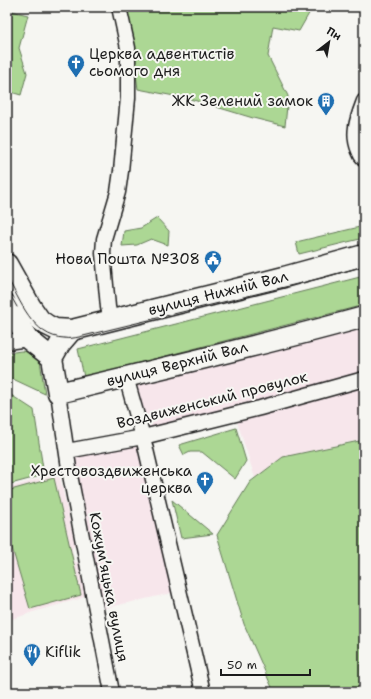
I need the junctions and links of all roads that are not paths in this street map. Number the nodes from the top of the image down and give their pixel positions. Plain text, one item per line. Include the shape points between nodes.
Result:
1 (119, 7) edge
2 (364, 101) edge
3 (364, 159) edge
4 (364, 255) edge
5 (7, 264) edge
6 (7, 305) edge
7 (364, 317) edge
8 (111, 320) junction
9 (72, 330) junction
10 (28, 338) junction
11 (7, 342) edge
12 (52, 358) junction
13 (126, 377) junction
14 (364, 379) edge
15 (58, 393) junction
16 (143, 437) junction
17 (67, 451) junction
18 (112, 692) edge
19 (203, 692) edge

1 - 8 street via 128,48 128,98 118,192 104,239 103,253
2 - 3 street via 356,121 355,136
4 - 8 main road, вулиця Нижній Вал
5 - 9 main road via 40,320 55,329
6 - 10 main road
7 - 13 main road, вулиця Верхній Вал
8 - 9 main road, вулиця Нижній Вал
9 - 12 main road
10 - 11 street
10 - 12 main road
12 - 15 main road
13 - 15 main road, вулиця Верхній Вал
13 - 16 street
14 - 16 street, Воздвиженський провулок
15 - 17 street, Кожумʼяцька вулиця
16 - 17 street, Воздвиженський провулок
16 - 19 street
17 - 18 street, Кожумʼяцька вулиця

